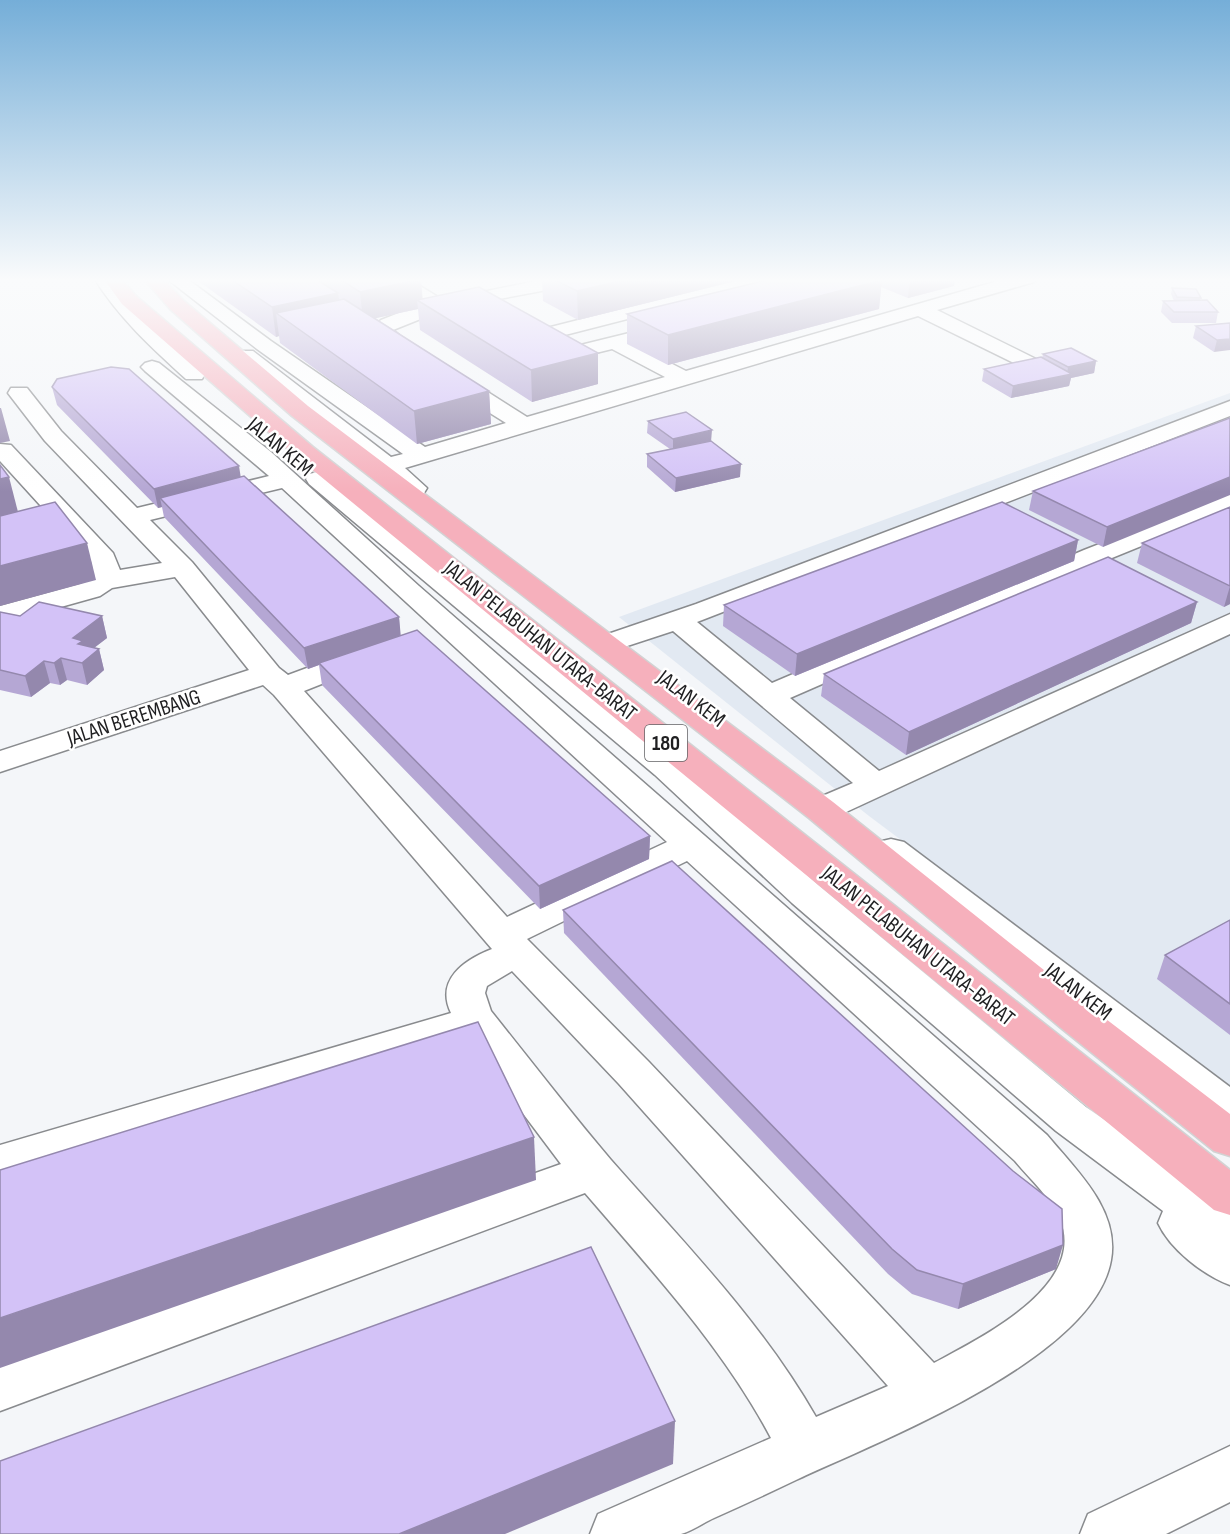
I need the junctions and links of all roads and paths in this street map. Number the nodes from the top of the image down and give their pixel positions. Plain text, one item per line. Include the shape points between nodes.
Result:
1 (164, 350) edge
2 (186, 350) edge
3 (229, 350) edge
4 (238, 350) edge
5 (271, 350) edge
6 (408, 350) edge
7 (543, 350) edge
8 (587, 350) edge
9 (628, 350) edge
10 (783, 350) edge
11 (1002, 350) edge
12 (555, 357) junction
13 (1029, 363) edge
14 (154, 366) junction
15 (576, 369) edge
16 (685, 379) junction
17 (20, 393) edge
18 (1230, 408) edge
19 (524, 425) junction
20 (23, 445) edge
21 (422, 456) junction
22 (387, 466) junction
23 (287, 479) junction
24 (987, 501) junction
25 (1230, 501) edge
26 (131, 517) junction
27 (1019, 518) edge
28 (1061, 540) edge
29 (1094, 556) junction
30 (182, 568) junction
31 (1124, 572) edge
32 (103, 581) junction
33 (1196, 608) dead end
34 (0, 615) edge
35 (677, 620) junction
36 (1229, 623) edge
37 (615, 641) junction
38 (384, 651) edge
39 (276, 681) junction
40 (768, 696) junction
41 (0, 762) edge
42 (876, 784) junction
43 (832, 805) junction
44 (692, 844) junction
45 (510, 944) junction
46 (475, 1020) junction
47 (1230, 1110) edge
48 (1071, 1119) junction
49 (1230, 1138) edge
50 (0, 1163) edge
51 (594, 1171) junction
52 (1230, 1196) edge
53 (1230, 1234) edge
54 (1230, 1264) edge
55 (0, 1388) edge
56 (928, 1393) junction
57 (805, 1449) junction
58 (1230, 1473) edge
59 (618, 1534) edge
60 (1108, 1534) edge

1 - 14 street, JALAN KEM
2 - 52 main road, JALAN PELABUHAN UTARA-BARAT / 180 via 305,452
3 - 49 main road, JALAN PELABUHAN UTARA-BARAT / 180 via 300,411 821,810
4 - 22 street, JALAN KEM
5 - 21 street
6 - 19 street
7 - 12 street
8 - 12 street
9 - 16 street
10 - 16 street
11 - 13 street
12 - 15 street
14 - 23 street
14 - 48 street, JALAN KEM via 434,577 667,768 805,894
16 - 19 street
17 - 20 street
18 - 24 street
19 - 21 street
20 - 26 street
20 - 32 street via 50,517 104,560 107,571
21 - 22 street
22 - 37 street, JALAN KEM
23 - 26 street
23 - 44 street via 434,635
24 - 27 street
24 - 35 street
25 - 29 street
26 - 30 street
28 - 29 street
29 - 31 street
29 - 40 street
30 - 32 street
30 - 39 street
32 - 34 street via 90,590
33 - 36 street
35 - 37 street
35 - 40 street
36 - 42 street
37 - 43 street, JALAN KEM
38 - 39 street, JALAN BEREMBANG
39 - 41 street, JALAN BEREMBANG
39 - 45 street
40 - 42 street
42 - 43 street
43 - 47 street, JALAN KEM
44 - 45 street
44 - 56 street via 1031,1148 1076,1203 1089,1236 1086,1265 1075,1288 1053,1315
45 - 46 street via 465,984 464,996
45 - 56 street
46 - 50 street
46 - 51 street
48 - 53 street, JALAN KEM
48 - 54 street, JALAN KEM via 1131,1180
51 - 55 street
51 - 57 street via 726,1323 787,1412
56 - 57 street
57 - 59 street
58 - 60 street

